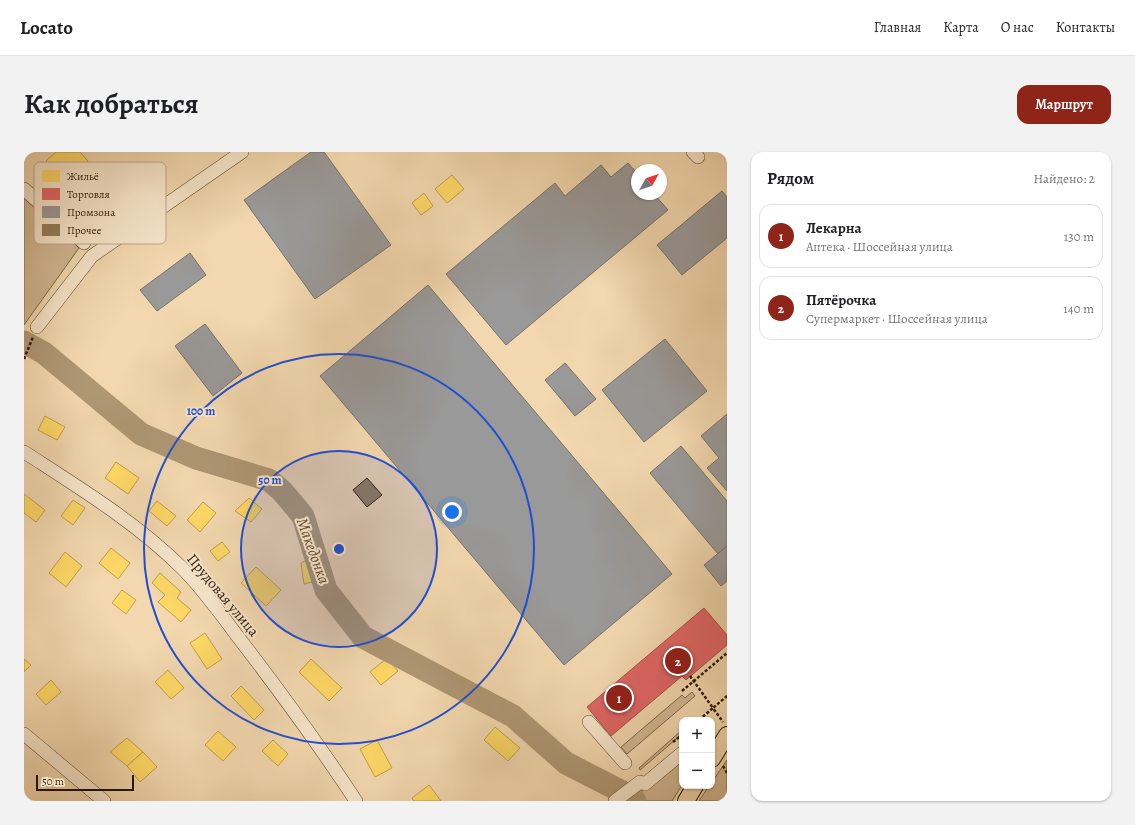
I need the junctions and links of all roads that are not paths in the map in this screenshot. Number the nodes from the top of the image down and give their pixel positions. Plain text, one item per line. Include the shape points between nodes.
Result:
1 (242, 152) edge
2 (24, 189) edge
3 (34, 198) edge
4 (166, 205) edge
5 (109, 244) edge
6 (37, 328) road end
7 (24, 452) edge
8 (589, 722) dead end
9 (725, 729) edge
10 (24, 734) edge
11 (715, 753) edge
12 (679, 756) edge
13 (625, 763) dead end
14 (693, 789) edge
15 (104, 801) edge
16 (356, 801) edge
17 (615, 801) edge
18 (686, 801) edge

1 - 4 street
2 - 3 street
5 - 6 street via 92,256
7 - 16 street, Прудовая улица via 103,504 180,567 209,599 304,724
8 - 13 street
9 - 11 main road
10 - 15 street
12 - 17 street via 646,784 640,782
14 - 18 main road

